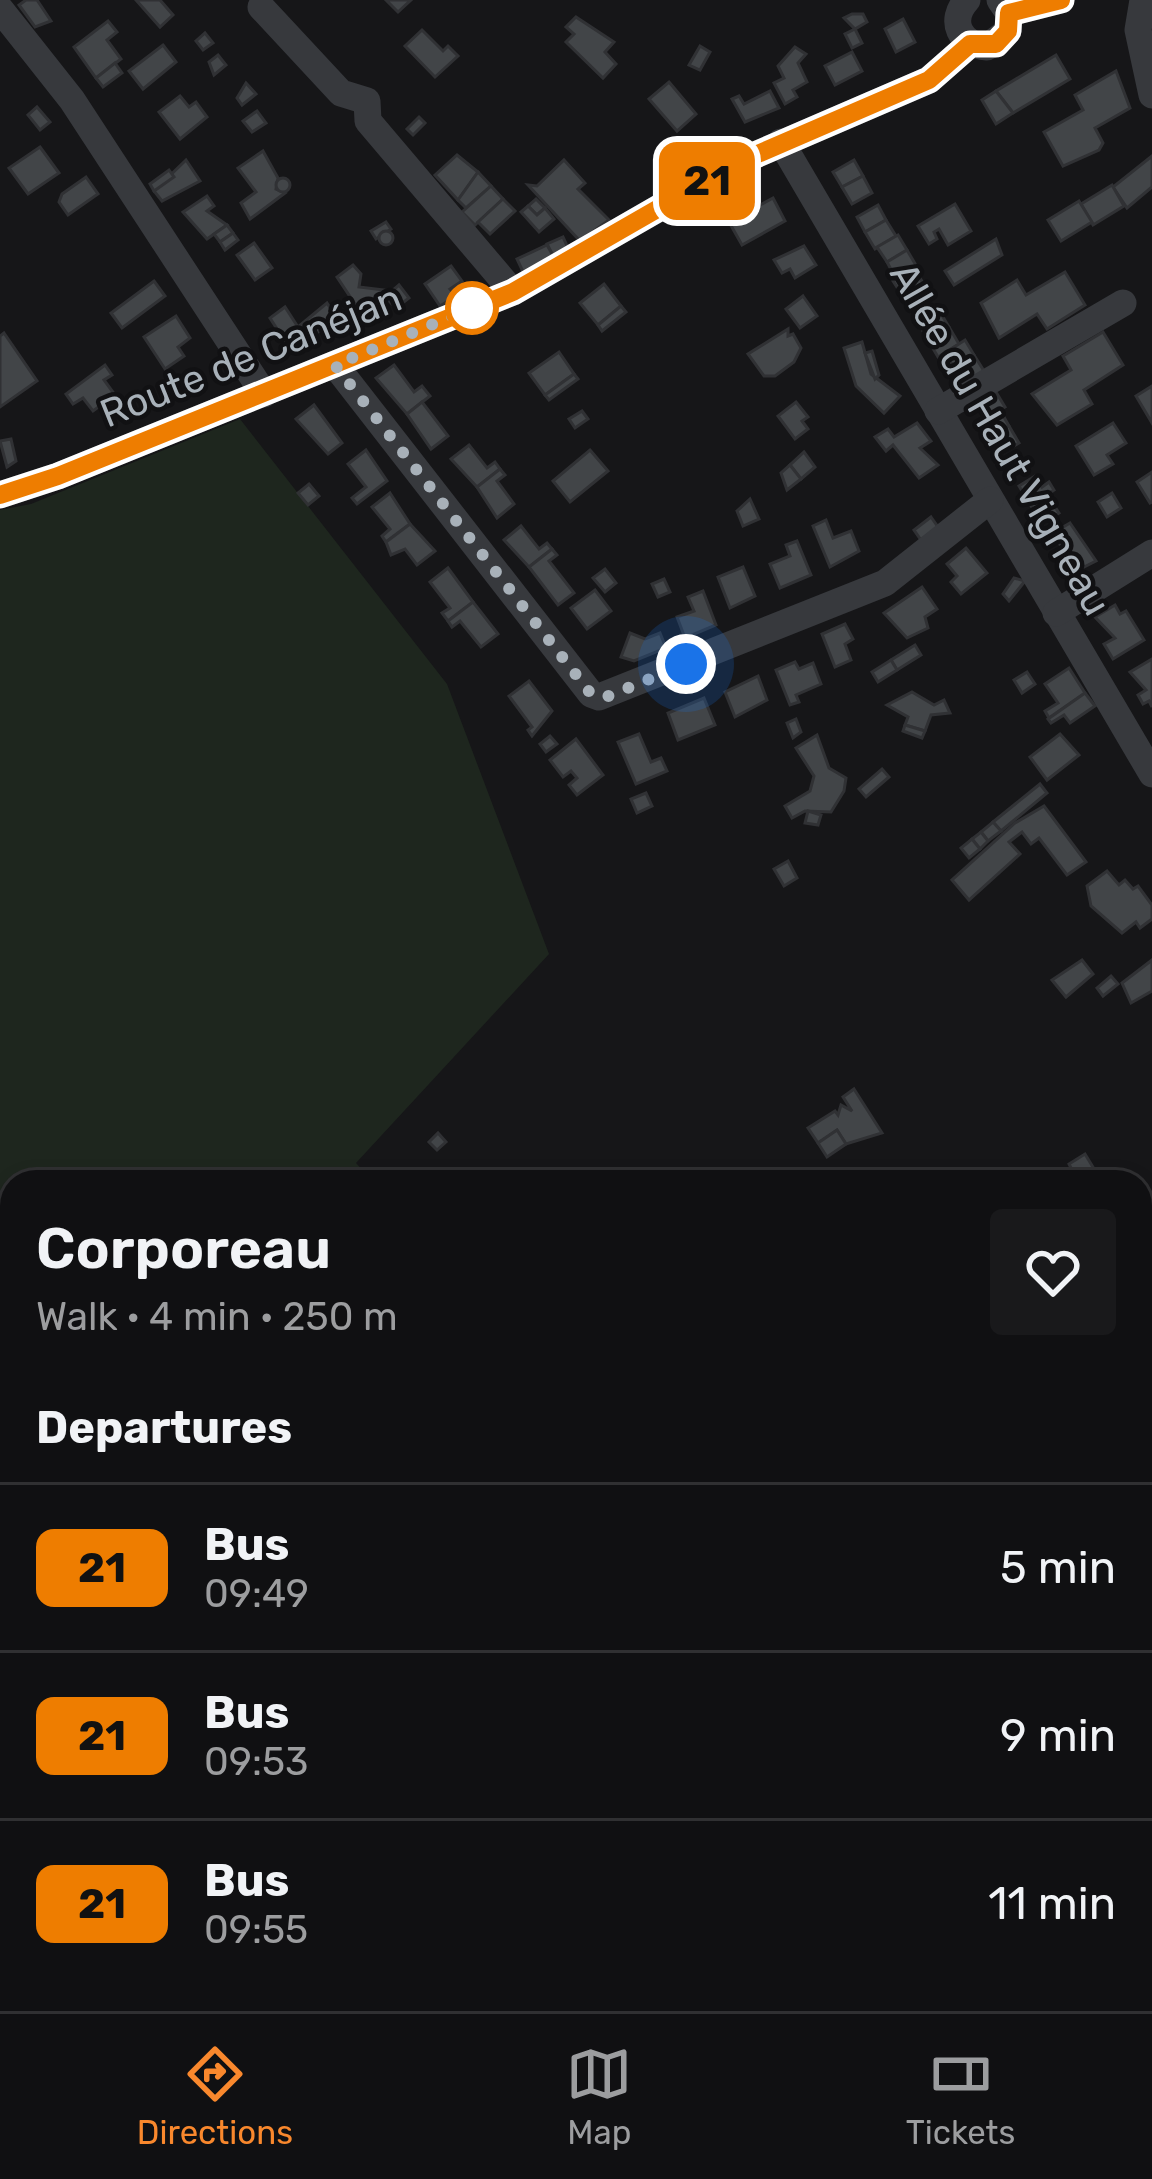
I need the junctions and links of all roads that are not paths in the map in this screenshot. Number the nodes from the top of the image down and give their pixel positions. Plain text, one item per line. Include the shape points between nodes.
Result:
1 (1061, 0) edge
2 (1143, 0) edge
3 (964, 1) edge
4 (261, 7) dead end
5 (1005, 7) edge
6 (0, 9) edge
7 (970, 44) junction
8 (1152, 94) edge
9 (781, 142) junction
10 (513, 292) junction
11 (1124, 303) dead end
12 (335, 365) junction
13 (264, 394) junction
14 (938, 411) junction
15 (0, 495) edge
16 (990, 500) junction
17 (1152, 553) edge
18 (1056, 613) junction
19 (1152, 774) edge

1 - 5 street, Route de Canéjan
2 - 8 street via 1138,30
3 - 7 street via 957,24
4 - 10 street via 341,93 367,101 368,121
5 - 7 street, Route de Canéjan via 1008,31 996,44
6 - 13 street via 72,100
7 - 9 street, Route de Canéjan via 929,80
9 - 10 street, Route de Canéjan
9 - 14 street, Allée du Haut Vigneau
10 - 12 street, Route de Canéjan
11 - 14 street
12 - 13 street, Route de Canéjan
12 - 16 street via 599,698 885,583
13 - 15 street, Route de Canéjan
14 - 16 street, Allée du Haut Vigneau
16 - 18 street, Allée du Haut Vigneau
17 - 18 street
18 - 19 street, Allée du Haut Vigneau

